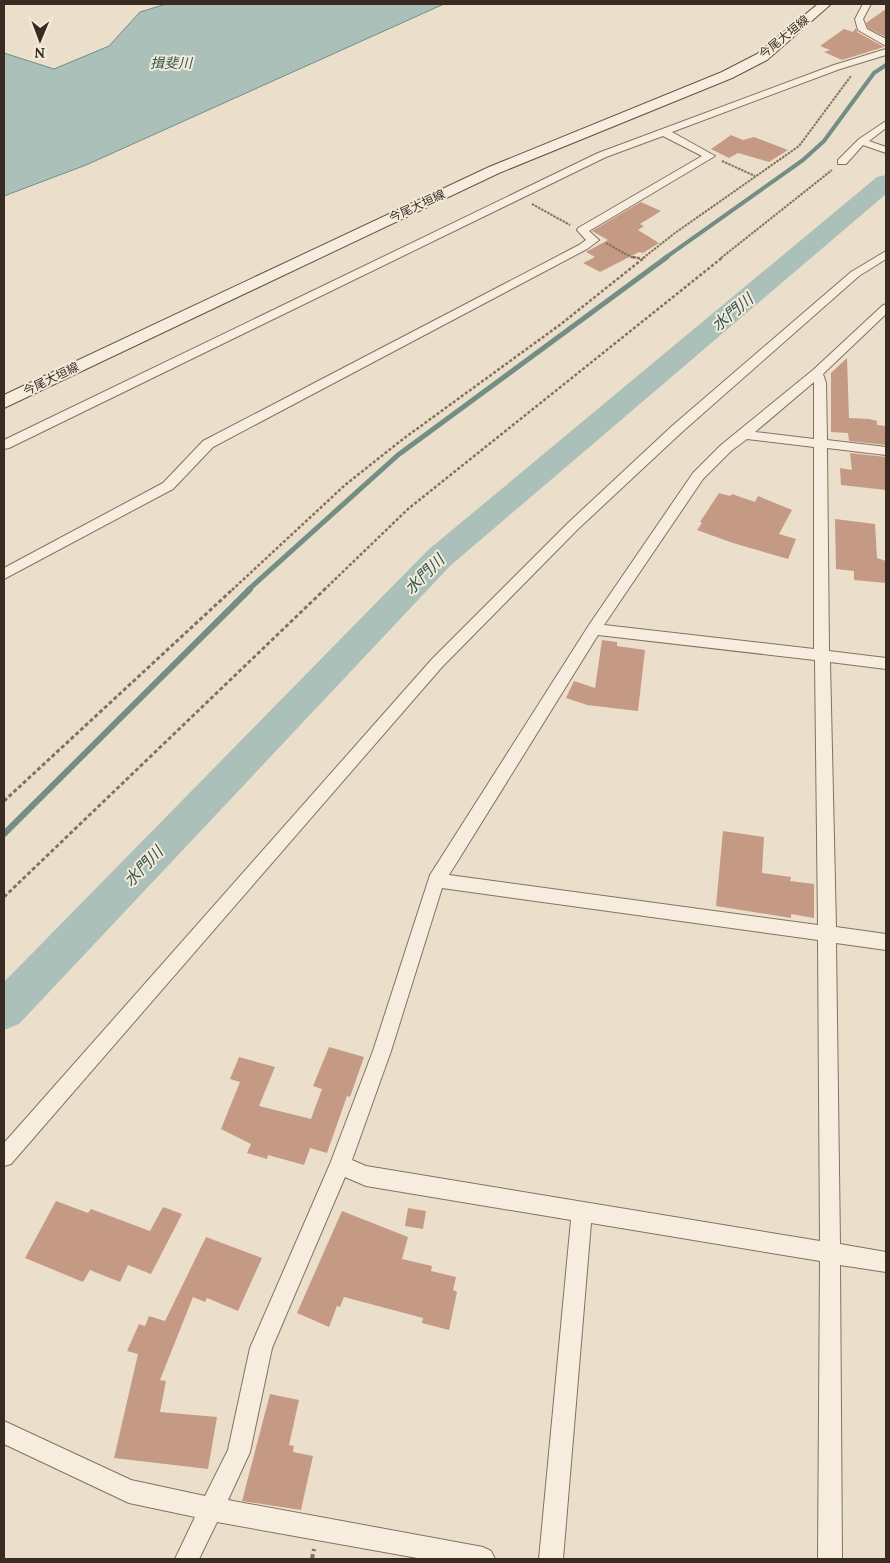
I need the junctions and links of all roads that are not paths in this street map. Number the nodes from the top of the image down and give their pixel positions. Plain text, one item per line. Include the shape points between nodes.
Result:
1 (824, 4) edge
2 (867, 4) edge
3 (886, 43) edge
4 (886, 52) edge
5 (886, 124) edge
6 (664, 132) junction
7 (863, 142) junction
8 (882, 149) edge
9 (842, 162) road end
10 (886, 254) edge
11 (886, 308) edge
12 (817, 373) junction
13 (4, 402) edge
14 (744, 435) junction
15 (822, 443) junction
16 (4, 445) edge
17 (886, 451) edge
18 (4, 574) edge
19 (594, 629) junction
20 (822, 656) junction
21 (886, 663) edge
22 (436, 880) junction
23 (828, 933) junction
24 (886, 942) edge
25 (4, 1157) edge
26 (340, 1165) junction
27 (582, 1213) junction
28 (830, 1253) junction
29 (886, 1262) edge
30 (4, 1432) edge
31 (212, 1508) junction
32 (187, 1559) edge
33 (482, 1559) edge
34 (551, 1559) edge
35 (830, 1559) edge

1 - 13 main road, 今尾大垣線 via 762,57 728,75 494,170
2 - 3 street via 859,19 863,30
4 - 6 street via 837,66
5 - 7 street
6 - 16 street via 549,179
6 - 18 street via 710,156 582,230 593,240 208,444 168,486
7 - 8 street
7 - 9 street
10 - 25 street via 847,280 677,429 573,526 437,663
11 - 12 street
12 - 14 street
12 - 15 street
14 - 15 street
14 - 19 street via 698,476
15 - 17 street
15 - 20 street
19 - 20 street
19 - 22 street
20 - 21 street
20 - 23 street
22 - 23 street
22 - 26 street via 382,1051
23 - 24 street
23 - 28 street
26 - 27 street via 366,1176
26 - 31 street via 261,1348 239,1452
27 - 28 street
27 - 34 street
28 - 29 street
28 - 35 street
30 - 31 street via 129,1491
31 - 32 street
31 - 33 street

